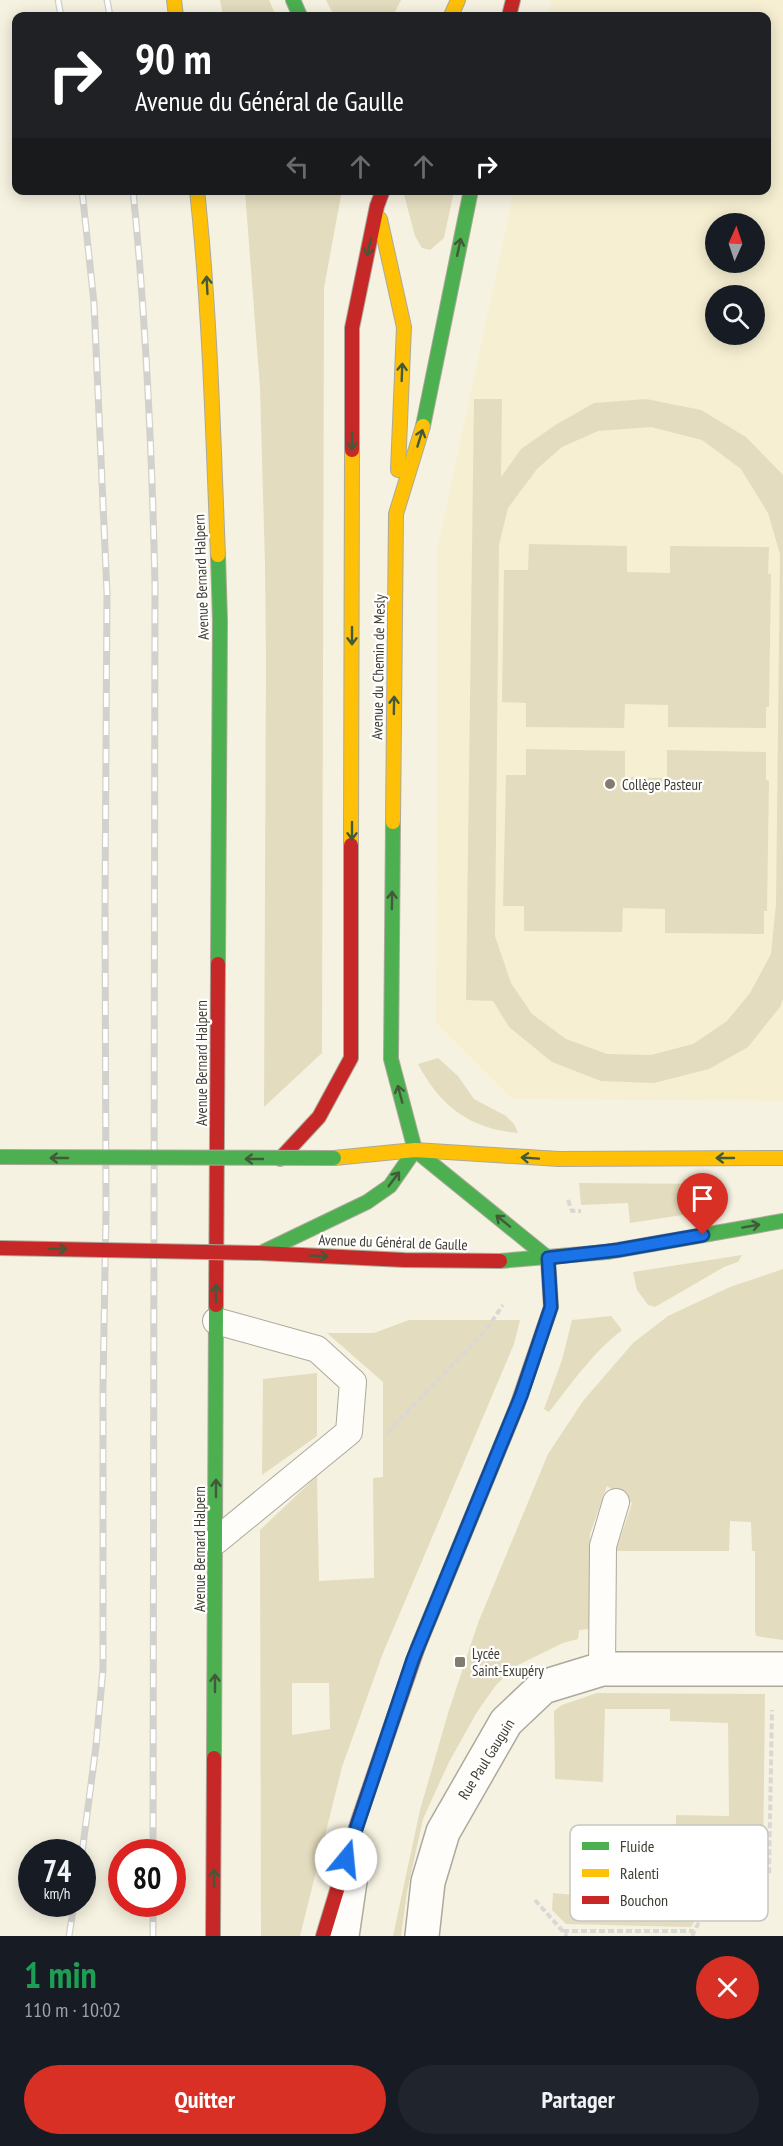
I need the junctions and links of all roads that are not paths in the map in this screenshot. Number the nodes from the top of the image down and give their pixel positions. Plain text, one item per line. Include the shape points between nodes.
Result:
1 (197, 195) edge
2 (374, 195) edge
3 (381, 195) edge
4 (470, 195) edge
5 (377, 206) junction
6 (396, 514) junction
7 (415, 1150) junction
8 (0, 1157) edge
9 (783, 1158) edge
10 (280, 1159) junction
11 (783, 1221) edge
12 (0, 1248) edge
13 (260, 1253) junction
14 (548, 1258) junction
15 (216, 1321) junction
16 (616, 1502) dead end
17 (216, 1541) junction
18 (602, 1669) junction
19 (783, 1669) edge
20 (358, 1821) junction
21 (213, 1936) edge
22 (323, 1936) edge
23 (342, 1936) edge
24 (422, 1936) edge

15 -> 1 main road, Avenue Bernard Halpern via 220,621 210,344
2 - 5 main road
3 - 5 main road
6 -> 4 main road, Avenue du Chemin de Mesly via 428,413
6 -> 5 main road via 404,327
5 -> 10 main road via 352,328 351,1058 319,1117
7 -> 6 main road, Avenue du Chemin de Mesly via 391,1059
9 -> 7 main road via 559,1159
7 - 10 main road, bridge
13 -> 7 main road via 367,1202 390,1186
14 -> 7 main road
10 -> 8 main road, bridge
14 -> 11 main road, Avenue du Général de Gaulle
12 -> 13 main road, Avenue du Général de Gaulle, bridge
13 -> 14 main road, Avenue du Général de Gaulle via 426,1262
14 - 20 main road via 551,1307 521,1396 413,1659
17 -> 15 main road, Avenue Bernard Halpern
15 - 17 lane via 317,1349 353,1382 349,1432
16 - 18 lane via 603,1546
21 -> 17 main road, Avenue Bernard Halpern
18 - 19 street, Rue Paul Gauguin
18 - 24 street, Rue Paul Gauguin via 543,1687 506,1722 443,1832 428,1882
20 - 22 main road
20 - 23 street

